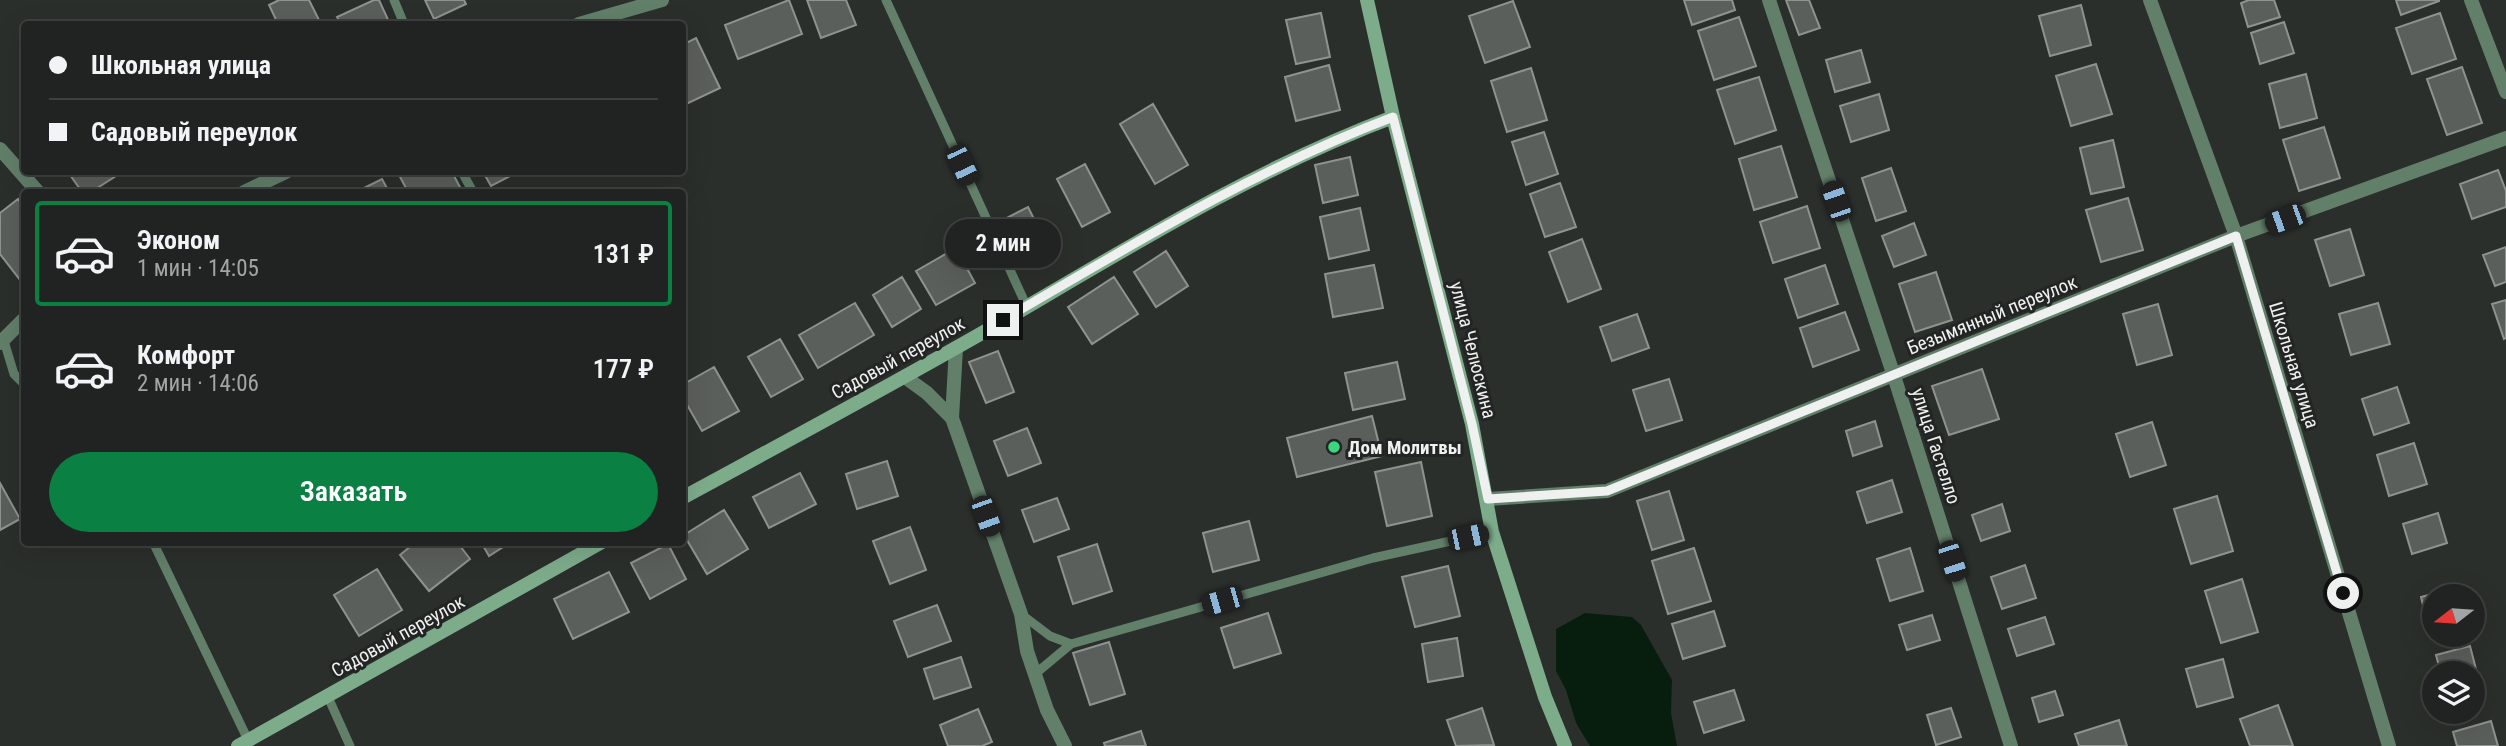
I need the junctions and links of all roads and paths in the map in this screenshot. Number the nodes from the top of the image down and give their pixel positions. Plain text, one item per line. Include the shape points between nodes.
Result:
1 (394, 0) edge
2 (662, 0) edge
3 (886, 0) edge
4 (1367, 0) edge
5 (1769, 0) edge
6 (2150, 0) edge
7 (2471, 0) edge
8 (403, 21) edge
9 (589, 21) edge
10 (2506, 92) edge
11 (1393, 117) junction
12 (2506, 138) edge
13 (0, 149) edge
14 (21, 173) edge
15 (23, 175) edge
16 (280, 175) edge
17 (35, 189) edge
18 (250, 189) edge
19 (2236, 236) junction
20 (1027, 307) junction
21 (21, 323) edge
22 (2, 342) edge
23 (956, 348) junction
24 (1894, 376) junction
25 (905, 377) junction
26 (21, 381) edge
27 (952, 418) junction
28 (686, 496) edge
29 (1488, 499) junction
30 (1492, 531) junction
31 (155, 546) edge
32 (595, 546) edge
33 (1021, 614) junction
34 (1071, 645) junction
35 (1035, 674) junction
36 (328, 697) junction
37 (243, 743) edge
38 (350, 746) edge
39 (1065, 746) edge
40 (1565, 746) edge
41 (2011, 746) edge
42 (2389, 746) edge

1 - 8 lane
2 - 9 street
3 - 20 lane
4 - 11 street, улица Челюскина
5 - 24 street, улица Гастелло
6 - 19 street, Школьная улица
7 - 10 street
11 - 20 street, Садовый переулок via 1312,148 1241,184
11 - 29 street, улица Челюскина
12 - 19 street, Безымянный переулок
13 - 14 street
15 - 17 street
16 - 18 street
19 - 24 street, Безымянный переулок
19 - 42 street, Школьная улица
20 - 23 street, Садовый переулок
21 - 22 street
22 - 26 lane
23 - 25 street, Садовый переулок
23 - 27 street
24 - 29 street, Безымянный переулок via 1607,491
24 - 41 street, улица Гастелло
25 - 27 street
25 - 28 street, Садовый переулок
27 - 33 street
29 - 30 street, улица Челюскина
30 - 34 lane via 1373,558
30 - 40 street, улица Челюскина
31 - 37 lane
32 - 36 street, Садовый переулок
33 - 34 lane
33 - 35 street
34 - 35 lane
35 - 39 street
36 - 37 street, Садовый переулок
36 - 38 lane

